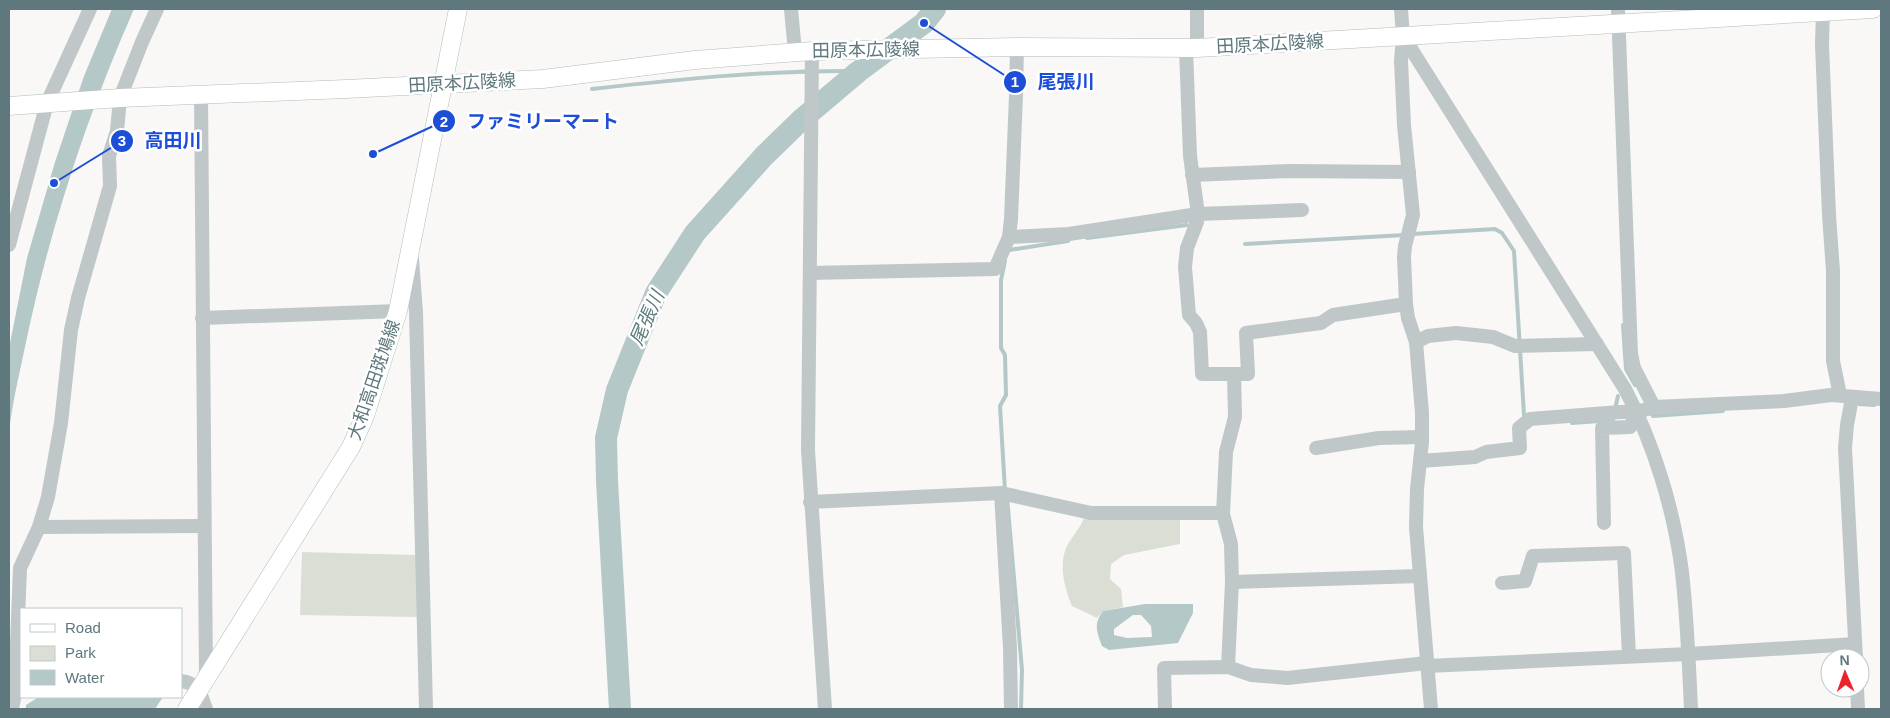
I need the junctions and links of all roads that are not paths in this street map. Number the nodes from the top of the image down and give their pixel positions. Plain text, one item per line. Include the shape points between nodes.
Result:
1 (90, 9) edge
2 (157, 9) edge
3 (458, 9) edge
4 (791, 9) edge
5 (1197, 9) edge
6 (1401, 9) edge
7 (1874, 9) edge
8 (1823, 11) edge
9 (1618, 16) edge
10 (1403, 36) junction
11 (1017, 47) junction
12 (1192, 48) junction
13 (809, 67) junction
14 (444, 84) junction
15 (201, 94) junction
16 (117, 98) junction
17 (51, 102) junction
18 (9, 106) edge
19 (1409, 172) junction
20 (1192, 175) junction
21 (1302, 210) dead end
22 (1198, 214) junction
23 (1009, 237) junction
24 (411, 243) junction
25 (9, 245) edge
26 (810, 273) junction
27 (1406, 304) junction
28 (398, 311) junction
29 (202, 318) junction
30 (1416, 342) junction
31 (1597, 344) junction
32 (1234, 374) junction
33 (1881, 399) edge
34 (1847, 400) junction
35 (1645, 410) junction
36 (1422, 437) junction
37 (1316, 448) dead end
38 (1420, 461) junction
39 (1001, 493) junction
40 (810, 502) junction
41 (1217, 513) dead end
42 (1604, 523) dead end
43 (204, 526) junction
44 (40, 527) junction
45 (1419, 576) junction
46 (1232, 582) junction
47 (1502, 583) dead end
48 (1856, 648) edge
49 (1820, 652) edge
50 (1689, 654) junction
51 (1629, 656) junction
52 (1427, 664) junction
53 (1228, 667) junction
54 (182, 681) edge
55 (202, 683) junction
56 (15, 694) edge
57 (12, 709) edge
58 (187, 709) edge
59 (206, 709) edge
60 (426, 709) edge
61 (824, 709) edge
62 (1011, 709) edge
63 (1164, 709) edge
64 (1431, 709) edge
65 (1691, 709) edge

1 - 17 street
2 - 16 street
3 - 14 main road, 大和高田斑鳩線
4 - 13 street
5 - 12 street
6 - 10 street
7 - 8 main road, 田原本広陵線
8 - 9 main road, 田原本広陵線
8 - 34 street via 1833,271 1833,361
9 - 10 main road, 田原本広陵線
9 - 35 street via 1630,354
10 - 12 main road, 田原本広陵線
10 - 19 street via 1401,61
10 - 31 street
11 - 12 main road, 田原本広陵線
11 - 13 main road, 田原本広陵線 via 860,50
11 - 23 street
12 - 20 street
13 - 14 main road, 田原本広陵線 via 695,60 543,79
13 - 26 street via 812,125
14 - 15 main road, 田原本広陵線
14 - 24 main road, 大和高田斑鳩線
15 - 16 main road, 田原本広陵線
15 - 29 street
16 - 17 main road, 田原本広陵線
16 - 44 street via 117,131 110,156 110,186 78,298 61,424
17 - 18 main road, 田原本広陵線
17 - 25 street
19 - 20 street via 1289,171
19 - 27 street via 1413,215 1404,257
20 - 22 street
21 - 22 street
22 - 23 street via 1069,234
22 - 32 street via 1187,248 1185,267 1189,315 1200,332 1202,374
23 - 26 street via 995,269
24 - 28 main road, 大和高田斑鳩線
24 - 60 street via 416,312
26 - 40 street
27 - 30 street
27 - 32 street via 1333,315 1320,323 1246,333 1248,374
28 - 29 street
28 - 55 main road, 大和高田斑鳩線 via 352,447
29 - 43 street
30 - 31 street via 1428,336 1456,333 1493,337 1519,346
30 - 36 street
31 - 35 street via 1625,389
32 - 46 street via 1236,416 1226,452 1223,514 1231,544
33 - 34 street
34 - 35 street
34 - 48 street via 1845,448
35 - 38 street via 1526,421 1519,428 1520,448 1486,452 1475,457
35 - 42 street via 1630,427 1602,428
35 - 50 street via 1681,570
36 - 37 street via 1379,438
36 - 38 street
38 - 45 street via 1416,508
39 - 40 street
39 - 41 street via 1090,513
39 - 62 street
40 - 61 street
43 - 44 street
43 - 55 street
44 - 56 street via 20,568
45 - 46 street
45 - 52 street
46 - 53 street
47 - 51 street via 1525,582 1533,556 1624,553
49 - 50 street
50 - 51 street
50 - 65 street
51 - 52 street
52 - 53 street via 1287,678 1251,675
52 - 64 street
53 - 63 street via 1164,668
54 - 55 street
55 - 58 main road, 大和高田斑鳩線
55 - 59 street
56 - 57 street

